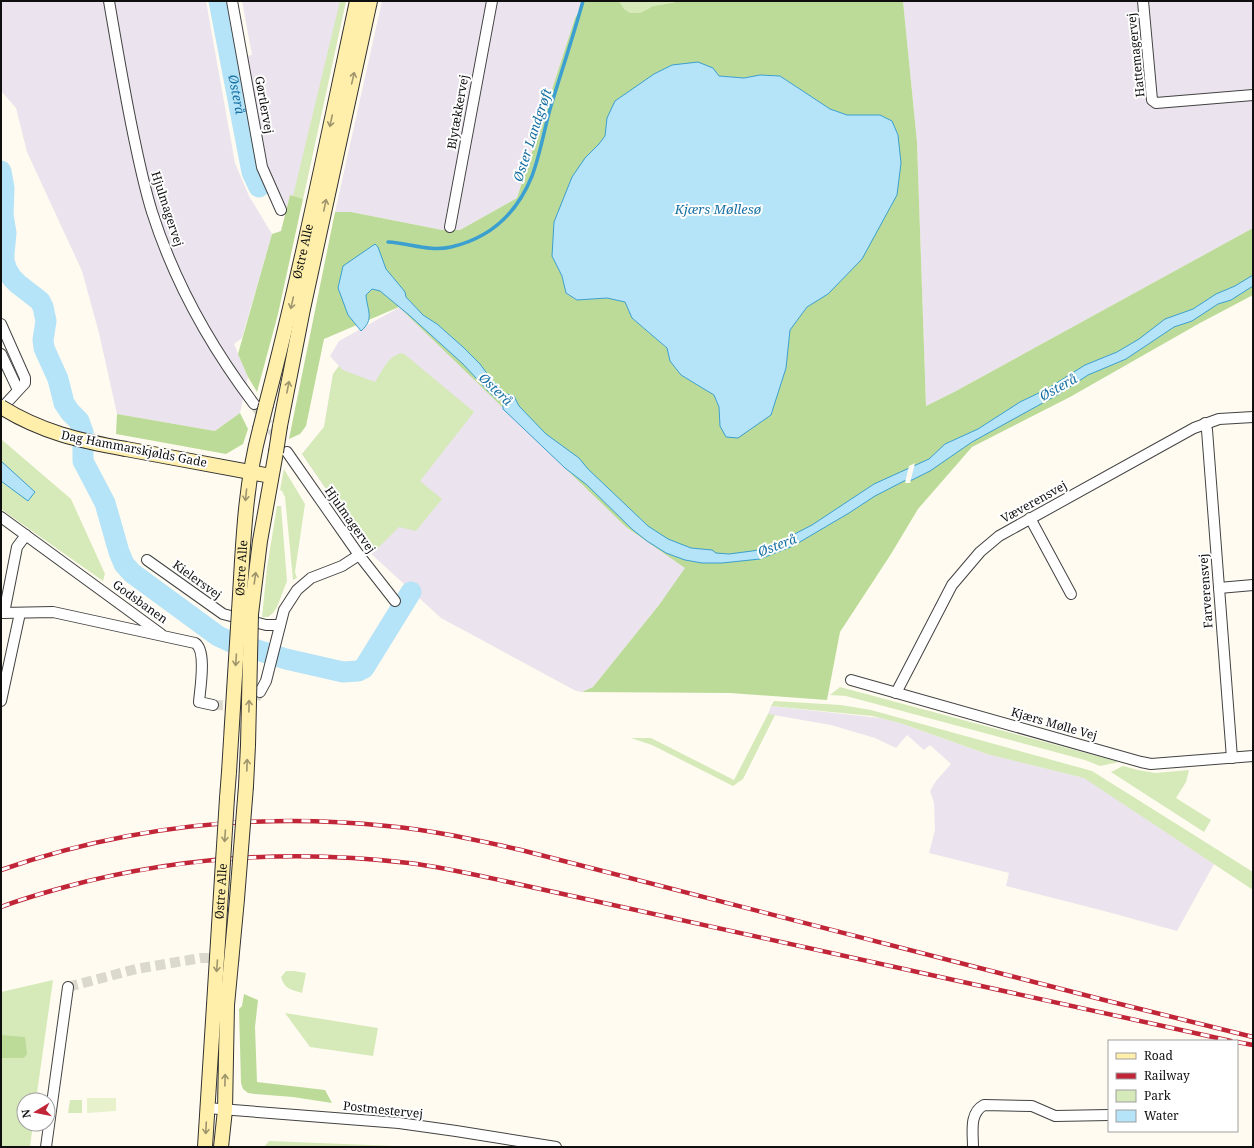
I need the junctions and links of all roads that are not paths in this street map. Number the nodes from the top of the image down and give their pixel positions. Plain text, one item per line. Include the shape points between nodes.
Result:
1 (109, 1) edge
2 (232, 1) edge
3 (357, 1) edge
4 (370, 1) edge
5 (492, 1) edge
6 (1143, 1) edge
7 (1253, 95) edge
8 (281, 210) dead end
9 (450, 227) dead end
10 (1, 324) edge
11 (1, 354) edge
12 (18, 390) junction
13 (260, 404) junction
14 (1, 408) edge
15 (1253, 417) edge
16 (1205, 423) junction
17 (281, 452) junction
18 (249, 472) junction
19 (271, 476) junction
20 (1, 517) edge
21 (1030, 518) junction
22 (26, 535) junction
23 (359, 555) junction
24 (147, 560) dead end
25 (1253, 586) edge
26 (1219, 588) junction
27 (1071, 594) dead end
28 (394, 601) dead end
29 (245, 612) junction
30 (2, 613) edge
31 (20, 613) junction
32 (280, 625) junction
33 (165, 636) junction
34 (851, 680) dead end
35 (260, 692) tunnel mouth
36 (896, 693) junction
37 (1, 702) edge
38 (213, 705) tunnel mouth
39 (1253, 756) edge
40 (1232, 758) junction
41 (68, 987) dead end
42 (220, 1005) junction
43 (207, 1108) junction
44 (225, 1110) junction
45 (1108, 1115) edge
46 (46, 1147) edge
47 (205, 1147) edge
48 (221, 1147) edge
49 (556, 1147) edge
50 (973, 1147) edge

1 - 13 street, Hjulmagervej via 141,170 160,236 196,314 232,374
2 - 8 street, Gørtlervej via 262,167
3 -> 13 street, Østre Alle via 286,329
17 -> 4 street, Østre Alle, bridge via 280,426 303,309
5 - 9 street, Blytækkervej
6 - 7 street, Hattemagervej via 1152,100 1156,104
10 - 12 street via 24,378 25,383
11 - 12 street
12 - 14 street
13 - 18 street, Østre Alle, bridge via 260,429
14 - 18 street, Dag Hammarskjølds Gade, bridge via 33,424 76,440
15 - 16 street, Væverensvej via 1220,419
16 - 21 street, Væverensvej
16 - 26 street, Farverensvej
17 - 19 street, Østre Alle
17 - 23 street, Hjulmagervej
18 - 19 street, Dag Hammarskjølds Gade
18 -> 29 street, Østre Alle via 246,495
29 -> 19 street, Østre Alle
20 - 22 street, Godsbanen
21 - 27 street
21 - 36 street, Væverensvej via 999,536 980,552 952,585
22 - 30 street via 17,547
22 - 33 street, Godsbanen
23 - 28 street, Hjulmagervej
23 - 32 street via 304,583 284,610
24 - 32 street, Kielersvej via 222,614 266,625
25 - 26 street
26 - 40 street, Farverensvej
29 - 42 street, Østre Alle, bridge via 248,745 244,816
30 - 31 street, Godsbanen
31 - 33 street, Godsbanen via 53,612
31 - 37 street
32 - 35 street via 266,681
33 - 38 street via 195,643 200,647 202,656 199,702
34 - 36 street, Kjærs Mølle Vej
36 - 40 street, Kjærs Mølle Vej via 1140,762 1151,764
39 - 40 street, Kjærs Mølle Vej
41 - 46 street
42 - 43 street, Østre Alle
44 -> 42 street, Østre Alle
43 - 44 street, Postmestervej
43 -> 47 street, Østre Alle
44 - 48 street, Østre Alle
44 - 49 street, Postmestervej via 399,1123
45 - 50 street via 1055,1116 1032,1106 984,1105 975,1112

